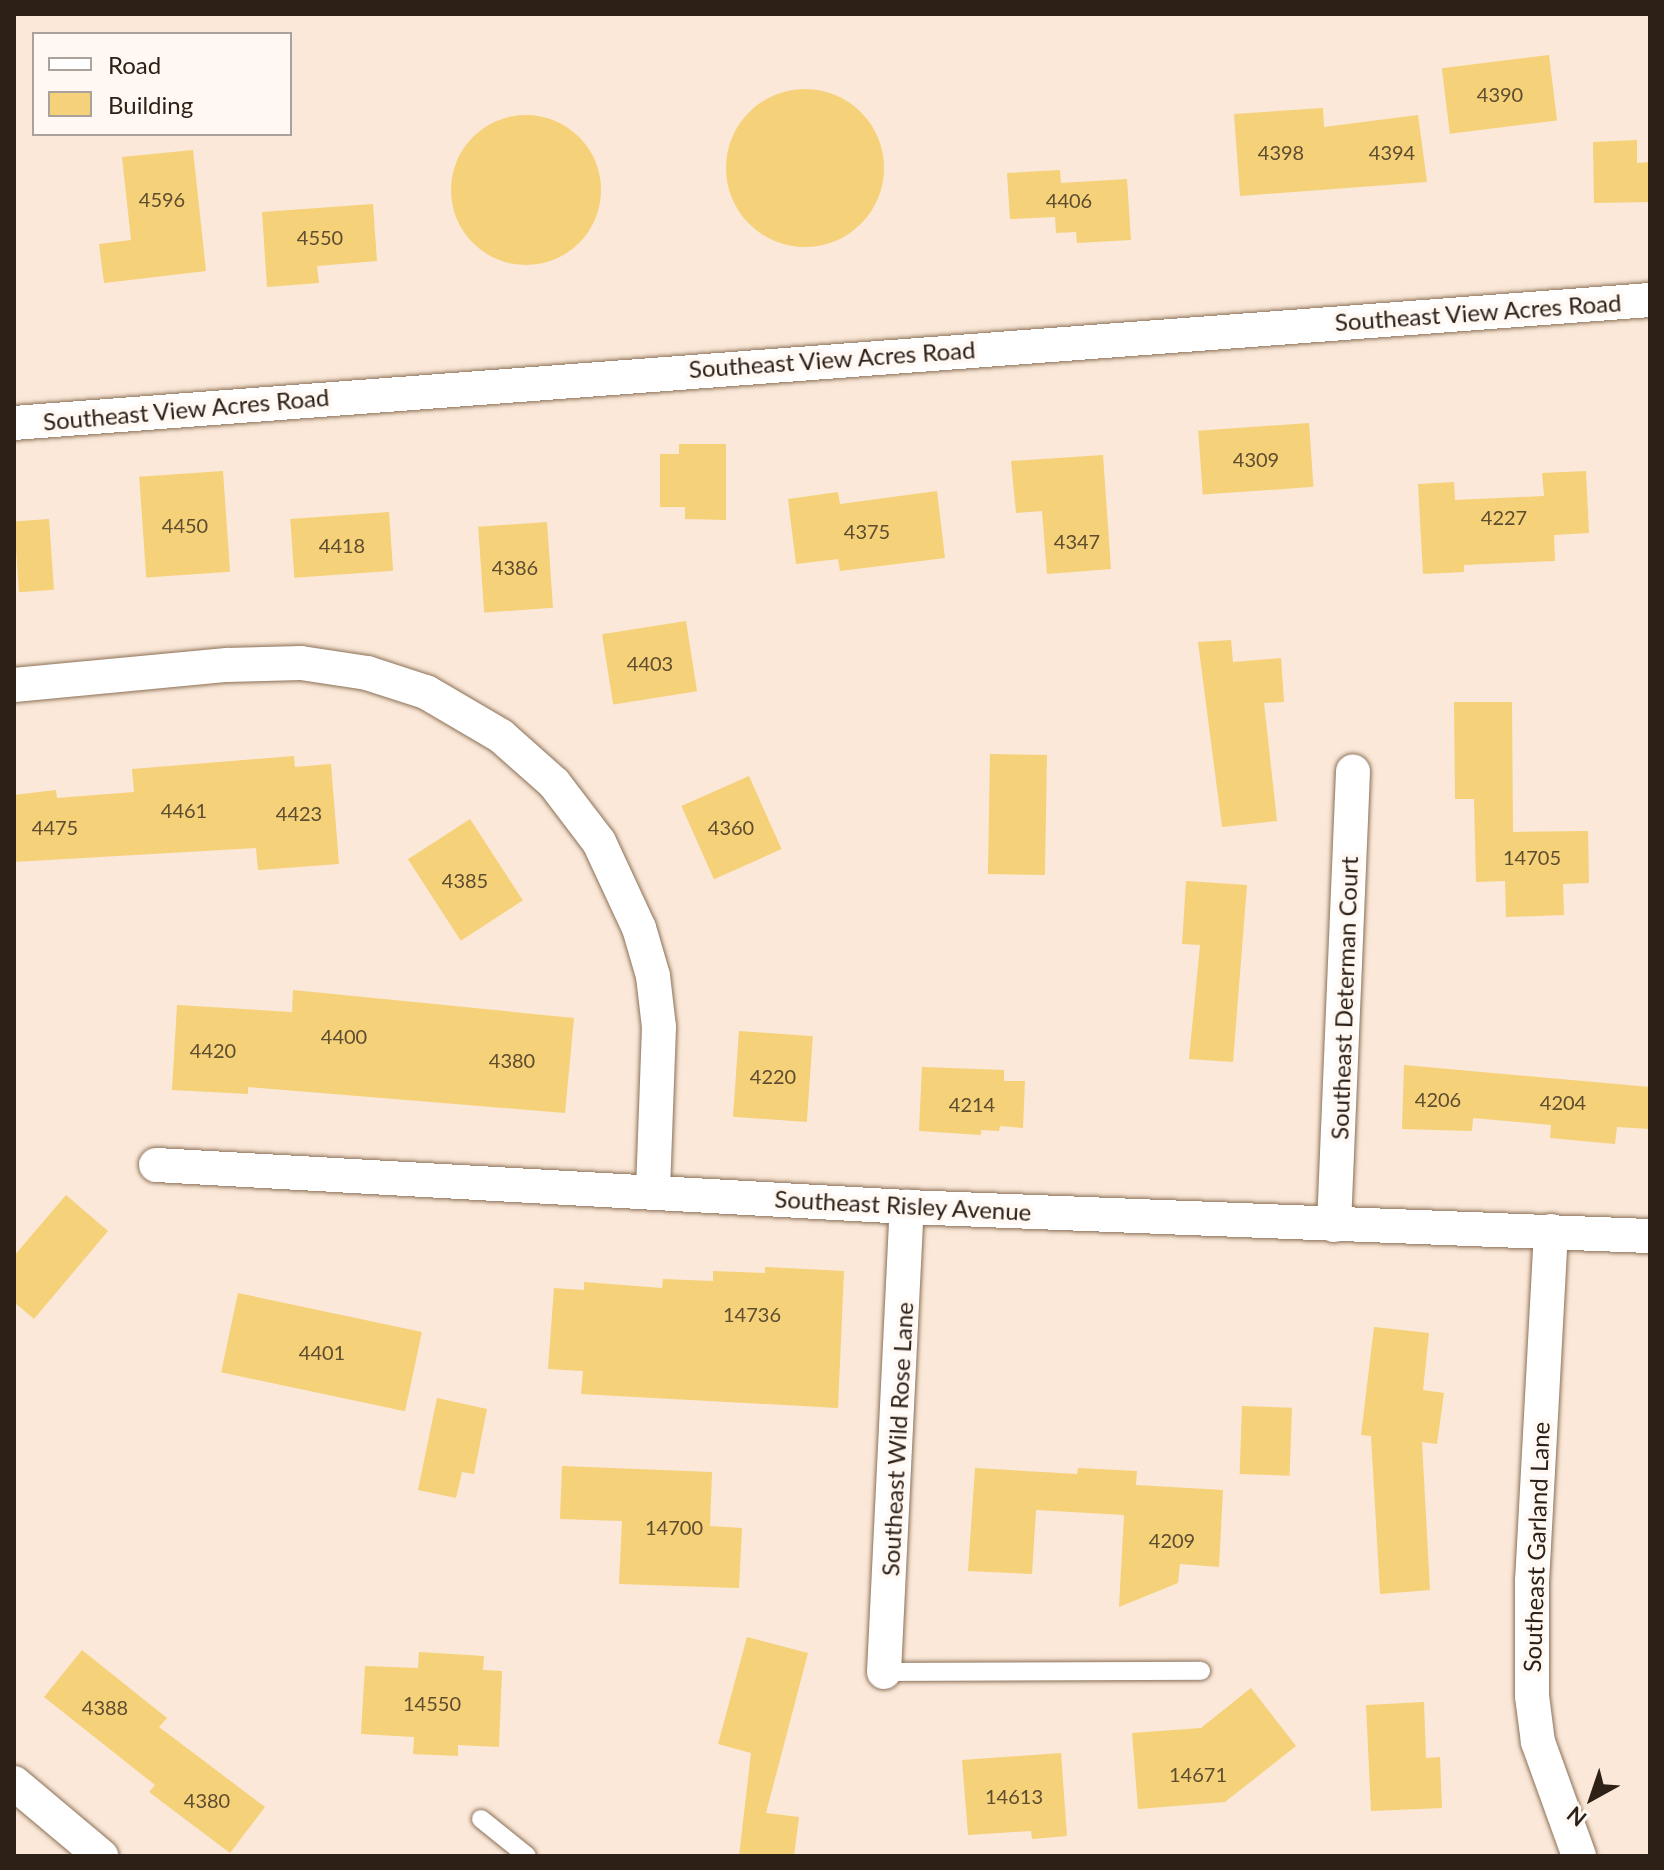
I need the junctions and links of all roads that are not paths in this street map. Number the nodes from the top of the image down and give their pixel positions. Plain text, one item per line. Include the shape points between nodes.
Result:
1 (1650, 300) edge
2 (14, 423) edge
3 (14, 685) edge
4 (1353, 771) dead end
5 (156, 1165) dead end
6 (653, 1190) junction
7 (907, 1207) junction
8 (1334, 1225) junction
9 (1551, 1231) junction
10 (1650, 1236) edge
11 (1201, 1671) dead end
12 (884, 1672) joint
13 (14, 1783) edge
14 (481, 1819) dead end
15 (101, 1856) edge
16 (527, 1856) edge
17 (1579, 1856) edge

1 - 2 street, Southeast View Acres Road
3 - 6 street via 301,663 367,673 426,692 501,736 554,783 599,842 639,928 653,976 659,1027
4 - 8 street, Southeast Determan Court
5 - 6 street, Southeast Risley Avenue
6 - 7 street, Southeast Risley Avenue
7 - 8 street, Southeast Risley Avenue
7 - 12 street, Southeast Wild Rose Lane
8 - 9 street, Southeast Risley Avenue
9 - 10 street, Southeast Risley Avenue
9 - 17 street, Southeast Garland Lane via 1532,1581 1532,1696 1538,1742
11 - 12 lane
13 - 15 street
14 - 16 lane

